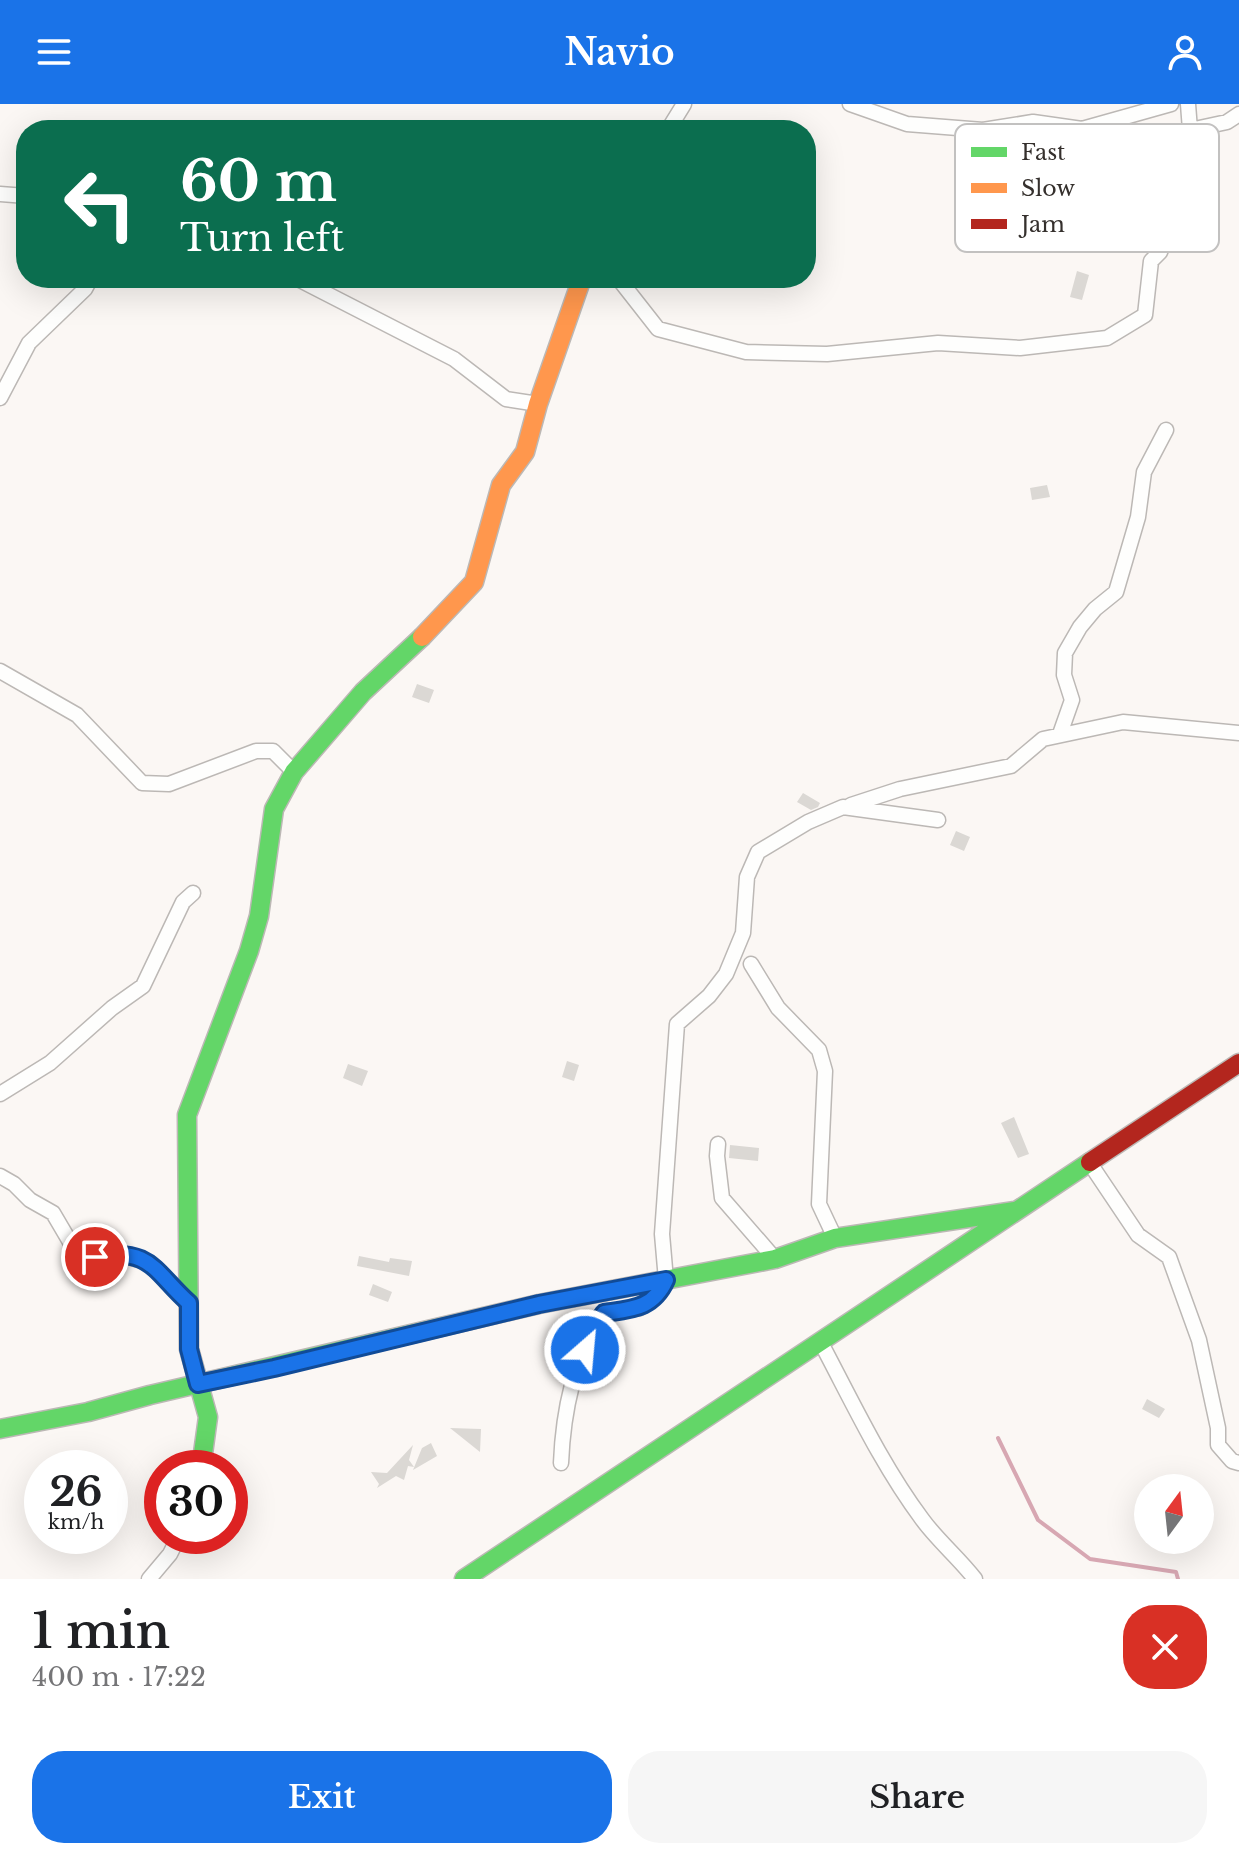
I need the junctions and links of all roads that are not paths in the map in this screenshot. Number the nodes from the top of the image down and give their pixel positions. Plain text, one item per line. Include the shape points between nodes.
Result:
1 (850, 104) edge
2 (1171, 104) edge
3 (1188, 104) edge
4 (1239, 114) edge
5 (1020, 124) edge
6 (1047, 124) edge
7 (1100, 124) edge
8 (1190, 124) edge
9 (1218, 124) edge
10 (955, 128) edge
11 (1160, 252) edge
12 (86, 288) edge
13 (316, 288) edge
14 (579, 288) edge
15 (626, 288) edge
16 (0, 398) edge
17 (538, 404) junction
18 (1166, 430) dead end
19 (0, 671) edge
20 (1239, 733) edge
21 (1060, 734) junction
22 (294, 772) junction
23 (843, 807) junction
24 (938, 820) dead end
25 (193, 893) dead end
26 (751, 964) dead end
27 (1239, 1063) edge
28 (0, 1094) edge
29 (718, 1144) dead end
30 (1089, 1162) junction
31 (0, 1176) edge
32 (1015, 1211) junction
33 (835, 1238) junction
34 (775, 1259) junction
35 (666, 1280) junction
36 (189, 1303) junction
37 (820, 1341) junction
38 (198, 1384) junction
39 (0, 1429) edge
40 (203, 1450) edge
41 (561, 1463) dead end
42 (1239, 1463) edge
43 (170, 1554) edge
44 (149, 1579) edge
45 (464, 1579) edge
46 (975, 1579) edge

1 - 10 street via 907,124
2 - 7 street
3 - 8 street
4 - 9 street
5 - 6 street
11 - 15 street via 1151,261 1145,315 1107,338 1020,348 938,343 827,354 746,352 658,329
12 - 16 street via 29,343
13 - 17 street via 454,359 506,399
14 - 17 street
17 - 22 street via 525,452 501,485 474,582 363,692
18 - 21 street via 1144,472 1138,517 1116,592 1095,609 1065,653 1064,675 1072,700
19 - 22 street via 77,715 142,783 169,784 256,751 273,751
20 - 21 street via 1123,722
21 - 23 street via 1043,739 1011,766
22 - 36 street via 274,809 249,951 187,1115
23 - 24 street
23 - 35 street via 758,852 747,877 743,933 726,974 677,1024 663,1220
25 - 28 street via 183,902 143,986 50,1063
26 - 33 street via 778,1008 819,1050 825,1071 819,1204
27 - 30 street
29 - 34 street via 722,1198
30 - 32 street
30 - 42 street via 1138,1235 1169,1257 1199,1340 1218,1445
31 - 36 street via 53,1213 73,1247 95,1257 119,1254 152,1264
32 - 33 street
32 - 37 street
33 - 34 street
34 - 35 street
35 - 38 street via 539,1304
35 - 41 street via 640,1308 604,1313 591,1331 563,1422
36 - 38 street via 189,1349
37 - 45 street
37 - 46 street via 923,1521
38 - 39 street
38 - 40 street via 208,1417
43 - 44 street

